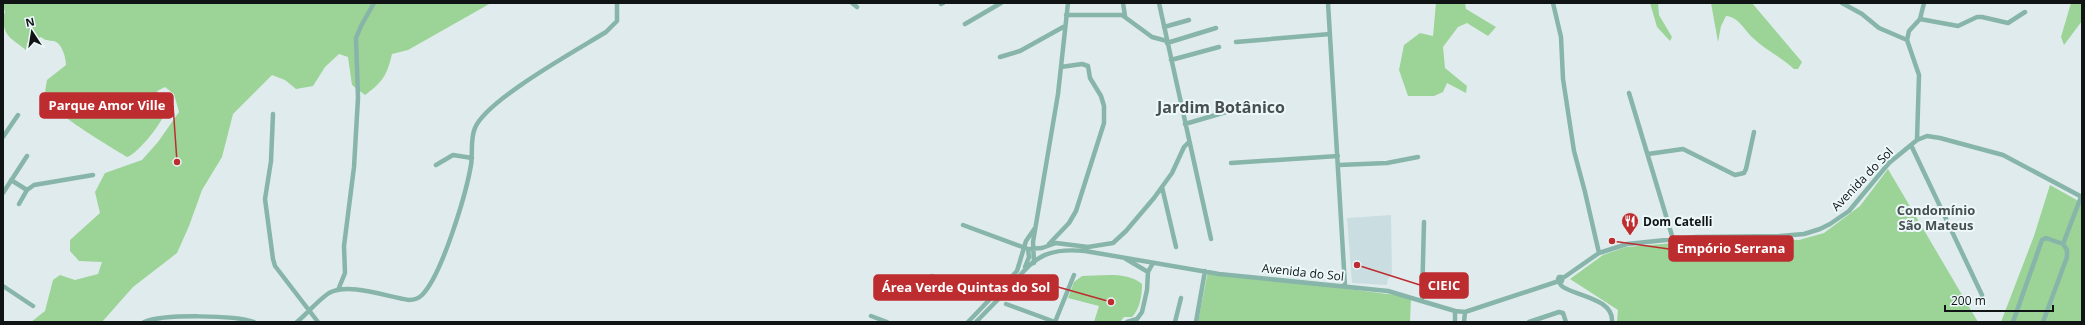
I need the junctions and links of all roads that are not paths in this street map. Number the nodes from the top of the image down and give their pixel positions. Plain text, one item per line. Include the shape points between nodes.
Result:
1 (374, 3) edge
2 (617, 3) edge
3 (852, 3) edge
4 (1068, 3) edge
5 (1123, 3) edge
6 (1159, 3) edge
7 (1328, 3) edge
8 (1553, 3) edge
9 (1842, 3) edge
10 (1924, 3) edge
11 (997, 4) edge
12 (857, 7) dead end
13 (2025, 12) dead end
14 (1066, 15) junction
15 (1125, 16) junction
16 (1920, 18) junction
17 (1189, 20) dead end
18 (965, 24) dead end
19 (1065, 26) junction
20 (1164, 27) junction
21 (1216, 28) dead end
22 (1330, 34) junction
23 (1907, 40) junction
24 (1167, 42) junction
25 (1236, 42) dead end
26 (1219, 47) dead end
27 (1000, 57) dead end
28 (1171, 60) junction
29 (1061, 67) junction
30 (1629, 93) dead end
31 (1226, 112) dead end
32 (273, 114) dead end
33 (18, 115) dead end
34 (1185, 124) junction
35 (1754, 132) dead end
36 (3, 137) edge
37 (1917, 140) junction
38 (1189, 142) junction
39 (1911, 145) junction
40 (1648, 154) junction
41 (27, 156) dead end
42 (1338, 156) junction
43 (1418, 157) dead end
44 (472, 158) junction
45 (1231, 163) dead end
46 (436, 165) dead end
47 (1339, 166) junction
48 (93, 175) dead end
49 (11, 180) junction
50 (1162, 187) junction
51 (27, 190) junction
52 (3, 193) edge
53 (2081, 197) edge
54 (18, 204) dead end
55 (1424, 222) dead end
56 (963, 225) dead end
57 (1035, 228) junction
58 (1027, 239) junction
59 (1211, 239) dead end
60 (1673, 239) junction
61 (1033, 242) junction
62 (1050, 244) junction
63 (2063, 244) junction
64 (1176, 247) dead end
65 (1031, 249) junction
66 (1599, 253) junction
67 (1029, 256) junction
68 (1124, 257) junction
69 (1036, 261) junction
70 (1153, 263) junction
71 (1024, 270) junction
72 (1205, 271) junction
73 (1148, 272) junction
74 (1074, 274) dead end
75 (932, 276) dead end
76 (1560, 279) junction
77 (1015, 282) junction
78 (3, 286) edge
79 (1345, 286) junction
80 (338, 290) junction
81 (1982, 295) dead end
82 (990, 298) junction
83 (1181, 298) dead end
84 (1422, 301) junction
85 (1006, 304) dead end
86 (33, 306) dead end
87 (310, 311) junction
88 (1455, 311) junction
89 (1465, 312) junction
90 (871, 316) dead end
91 (1135, 320) junction
92 (144, 322) edge
93 (254, 322) edge
94 (296, 322) edge
95 (318, 322) edge
96 (887, 322) edge
97 (968, 322) edge
98 (976, 322) edge
99 (1055, 322) edge
100 (1127, 322) edge
101 (1142, 322) edge
102 (1175, 322) edge
103 (1196, 322) edge
104 (1455, 322) edge
105 (1464, 322) edge
106 (1529, 322) edge
107 (1566, 322) edge
108 (1612, 322) edge
109 (2013, 322) edge
110 (2043, 322) edge

1 - 80 street via 356,38 358,98 354,167 344,246 344,280
2 - 44 street via 617,22 606,32 505,96 479,121 474,132
3 - 12 street
4 - 14 street
5 - 15 street
6 - 20 street
7 - 22 street
8 - 66 street via 1561,37 1566,101 1574,151
9 - 23 street via 1862,14 1879,28
10 - 16 street
11 - 18 street
13 - 16 street via 2008,22 1977,17 1958,26
14 - 15 street
14 - 19 street
15 - 24 street via 1152,37
16 - 23 street via 1909,31
17 - 20 street
19 - 27 street via 1020,51
19 - 29 street
20 - 24 street
21 - 24 street
22 - 25 street
22 - 42 street
23 - 37 street via 1919,75
24 - 28 street
26 - 28 street
28 - 34 street
29 - 57 street via 1051,142
29 - 62 street via 1082,64 1088,66 1090,78 1104,106 1105,117 1076,211
30 - 40 street
31 - 34 street
32 - 87 street via 271,161 265,199 273,259 275,266
33 - 36 street
34 - 38 street
35 - 40 street via 1746,169 1735,175 1683,149
37 - 39 street, Avenida do Sol
37 - 53 street via 1933,136 2003,155
38 - 50 street
38 - 59 street
39 - 60 street, Avenida do Sol via 1889,163 1849,211 1820,229 1804,234 1780,236
39 - 81 street
40 - 60 street
41 - 49 street
42 - 45 street
42 - 47 street
43 - 47 street via 1387,163
44 - 46 street via 453,155
44 - 80 street via 452,234 432,282 422,296 409,300 357,290
47 - 79 street
48 - 51 street via 34,185
49 - 51 street
49 - 52 street
50 - 62 street via 1113,243 1088,247
50 - 64 street
51 - 54 street
53 - 63 street
55 - 84 street
56 - 65 street
57 - 58 street
57 - 61 street
58 - 61 street
58 - 65 street
60 - 66 street, Avenida do Sol via 1627,244
61 - 65 street
62 - 65 street
63 - 109 street via 2046,238 2042,240
63 - 110 street via 2068,250 2067,257
65 - 67 street
65 - 69 street
65 - 82 street via 1017,271
66 - 76 street, Avenida do Sol
67 - 69 street
67 - 71 street
68 - 69 street, Avenida do Sol via 1071,250
68 - 70 street, Avenida do Sol
68 - 73 street
69 - 71 street, Avenida do Sol
69 - 77 street, Avenida do Sol
70 - 72 street, Avenida do Sol
70 - 73 street
71 - 77 street, Avenida do Sol
72 - 79 street, Avenida do Sol
72 - 103 street
73 - 91 street via 1144,305 1140,316
74 - 99 street
75 - 82 street
76 - 89 street, Avenida do Sol
76 - 108 street via 1562,286 1606,306 1612,313
77 - 98 street, Avenida do Sol
78 - 86 street
79 - 84 street, Avenida do Sol via 1388,291
80 - 87 street via 326,296
82 - 97 street
83 - 102 street
84 - 88 street, Avenida do Sol
85 - 99 street
87 - 94 street
87 - 95 street
88 - 89 street, Avenida do Sol
88 - 104 street
89 - 105 street
90 - 96 street
91 - 100 street
91 - 101 street
92 - 93 street via 204,316 246,319
106 - 107 street via 1559,312 1563,313

